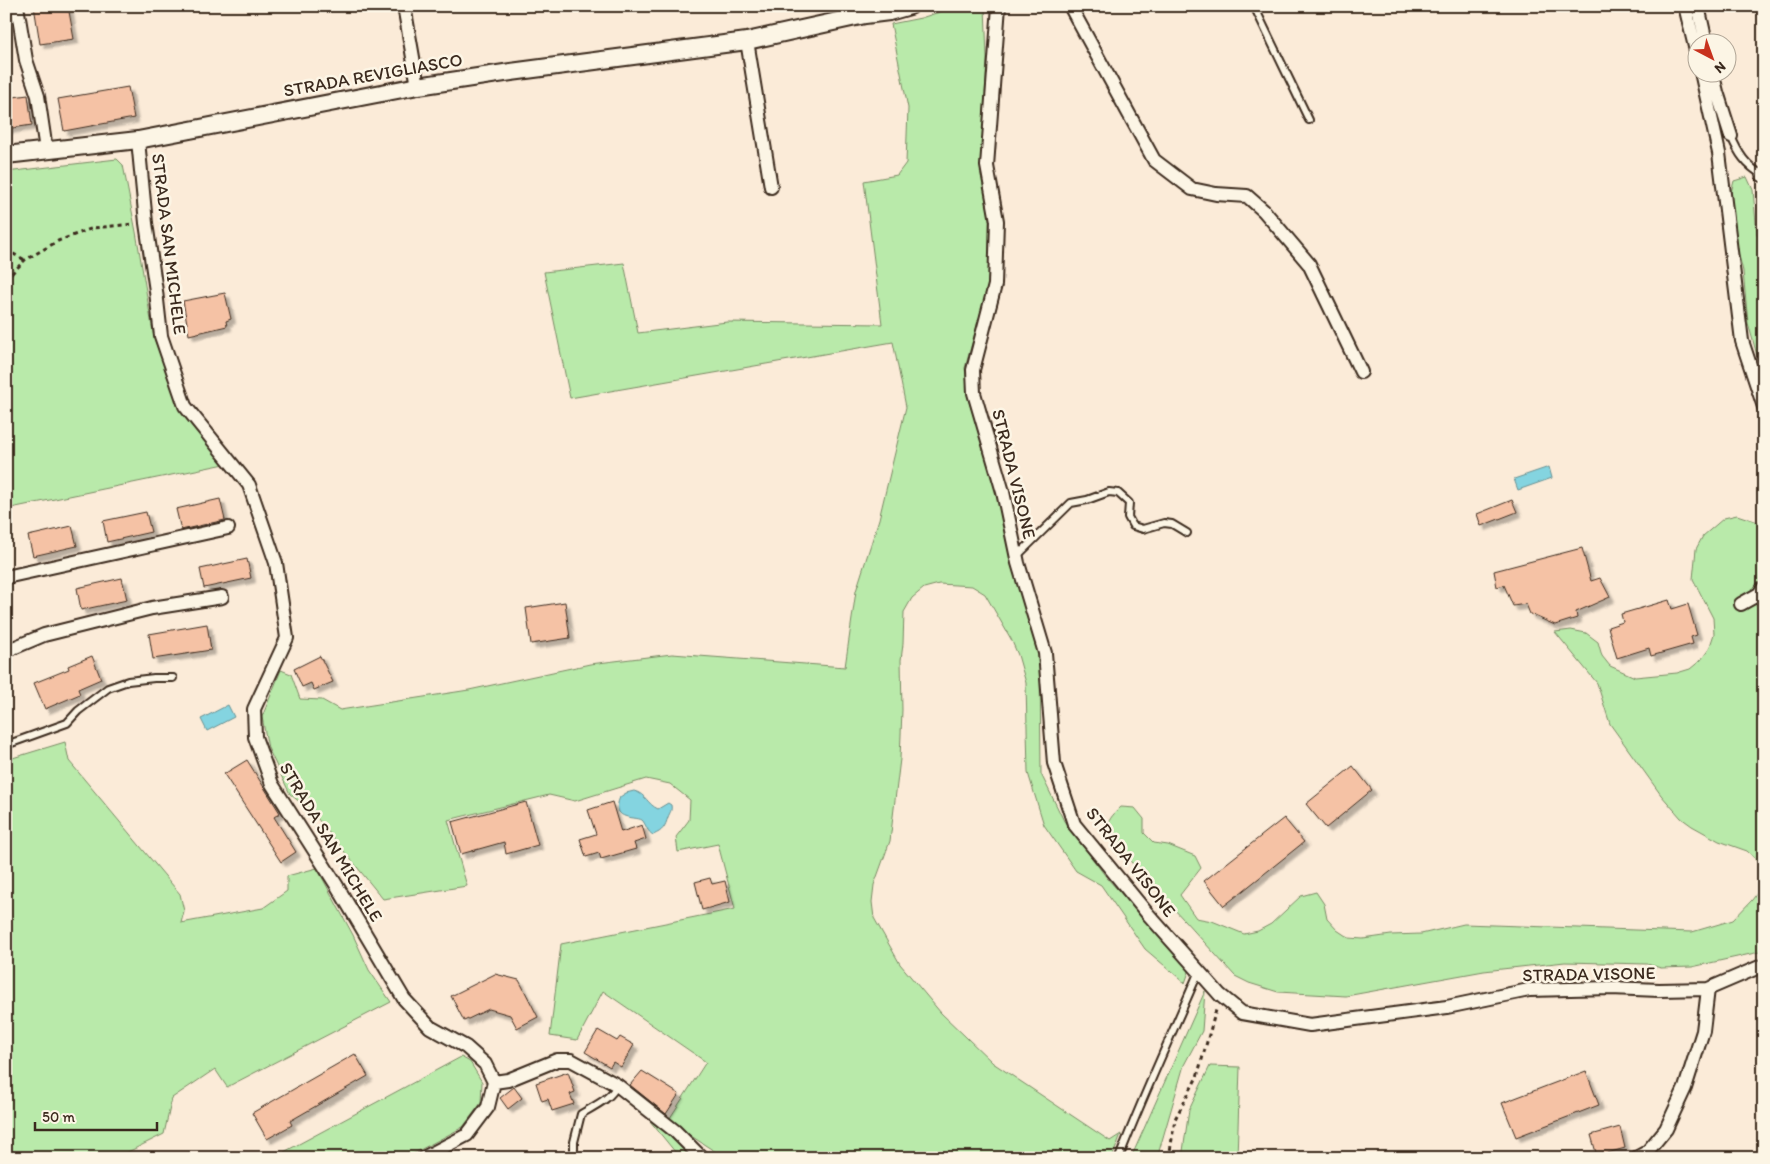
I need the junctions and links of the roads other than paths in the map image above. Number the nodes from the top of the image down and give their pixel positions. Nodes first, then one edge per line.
1 (17, 6) edge
2 (404, 6) edge
3 (910, 6) edge
4 (999, 6) edge
5 (1070, 6) edge
6 (1254, 6) edge
7 (1685, 6) edge
8 (1698, 6) edge
9 (863, 11) edge
10 (1691, 32) edge
11 (1704, 32) edge
12 (747, 41) junction
13 (1703, 82) edge
14 (1714, 82) edge
15 (418, 86) junction
16 (1309, 120) dead end
17 (1731, 136) joint
18 (138, 140) junction
19 (46, 150) junction
20 (6, 155) edge
21 (1763, 175) edge
22 (771, 187) dead end
23 (1361, 372) dead end
24 (1764, 407) edge
25 (228, 528) dead end
26 (1188, 533) dead end
27 (1017, 556) junction
28 (6, 577) edge
29 (1764, 588) edge
30 (222, 596) dead end
31 (1741, 604) dead end
32 (6, 651) edge
33 (173, 678) dead end
34 (6, 745) edge
35 (1764, 965) edge
36 (1199, 970) junction
37 (1708, 989) junction
38 (494, 1082) junction
39 (617, 1084) junction
40 (423, 1158) edge
41 (574, 1158) edge
42 (702, 1158) edge
43 (1119, 1158) edge
44 (1636, 1158) edge

1 - 19 street
2 - 15 street
3 - 9 street, STRADA REVIGLIASCO
4 - 27 street, STRADA VISONE
5 - 23 street
6 - 16 lane
7 - 10 street
8 - 11 street
9 - 12 street, STRADA REVIGLIASCO
12 - 15 street, STRADA REVIGLIASCO
12 - 22 street
13 - 24 street
14 - 17 street
15 - 18 street, STRADA REVIGLIASCO
17 - 21 lane
18 - 19 street, STRADA REVIGLIASCO
18 - 38 street, STRADA SAN MICHELE
19 - 20 street, STRADA REVIGLIASCO
25 - 28 street
26 - 27 lane
27 - 36 street, STRADA VISONE
29 - 31 street
30 - 32 street
33 - 34 lane
35 - 37 street, STRADA VISONE
36 - 37 street, STRADA VISONE
36 - 43 lane
37 - 44 street
38 - 39 street
38 - 40 street
39 - 41 lane
39 - 42 street

